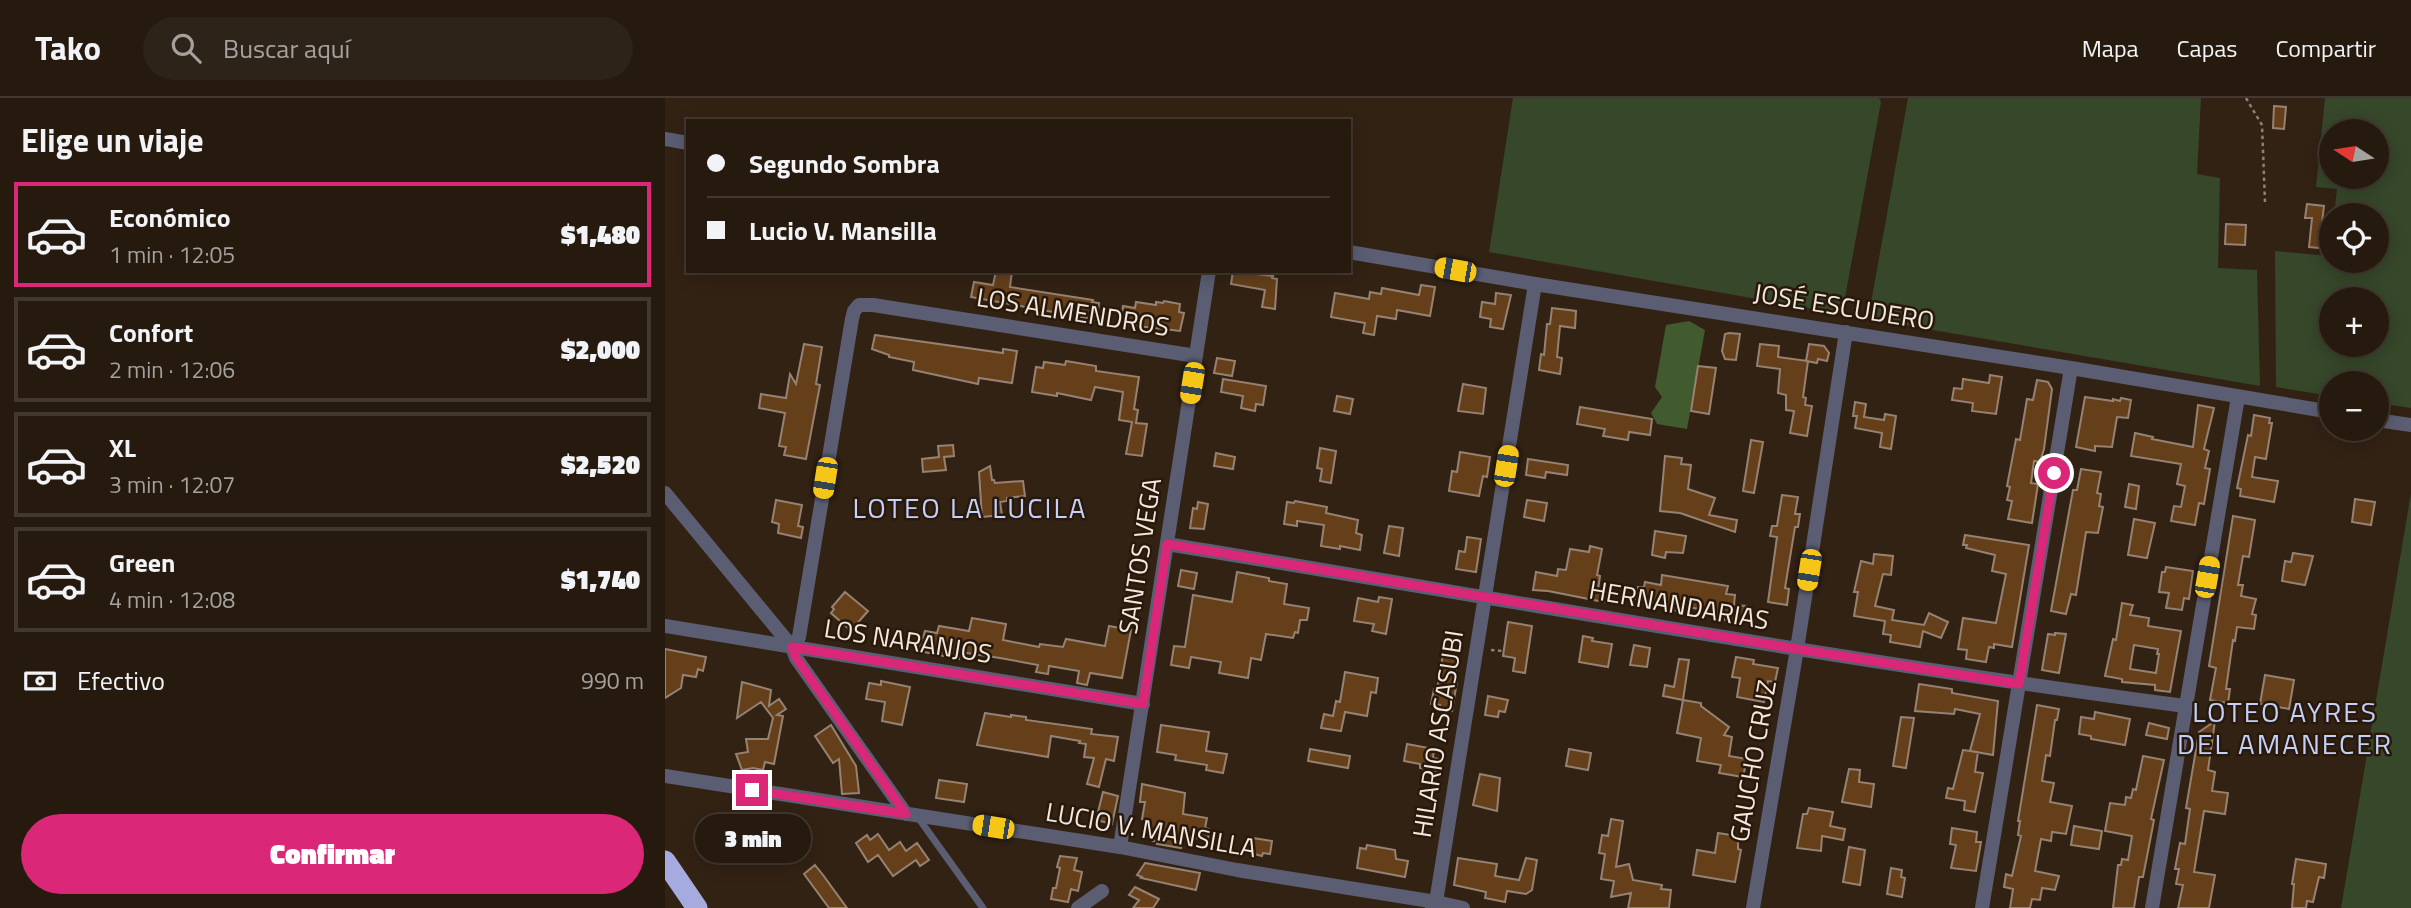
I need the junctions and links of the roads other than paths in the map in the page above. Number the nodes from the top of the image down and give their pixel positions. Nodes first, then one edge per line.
1 (665, 139) edge
2 (686, 143) edge
3 (1351, 252) edge
4 (1209, 273) edge
5 (1535, 284) junction
6 (1846, 332) junction
7 (1196, 356) junction
8 (2071, 368) junction
9 (2238, 397) junction
10 (2319, 410) edge
11 (2389, 422) edge
12 (2411, 425) edge
13 (665, 494) edge
14 (1167, 544) junction
15 (1485, 597) junction
16 (665, 626) edge
17 (792, 647) junction
18 (1797, 649) junction
19 (2019, 684) junction
20 (1143, 704) junction
21 (2185, 706) junction
22 (665, 776) edge
23 (911, 815) junction
24 (1120, 847) junction
25 (665, 861) edge
26 (1101, 891) dead end
27 (1434, 905) edge
28 (697, 908) edge
29 (983, 908) edge
30 (1078, 908) edge
31 (1462, 908) edge
32 (1753, 908) edge
33 (1982, 908) edge
34 (2152, 908) edge

1 - 2 street
3 - 5 street, JOSÉ ESCUDERO
4 - 7 street, SANTOS VEGA
5 - 6 street, JOSÉ ESCUDERO
5 - 15 street, HILARIO ASCASUBI
6 - 8 street, JOSÉ ESCUDERO
6 - 18 street, GAUCHO CRUZ
7 - 14 street, SANTOS VEGA
7 - 17 street, LOS ALMENDROS
8 - 9 street, JOSÉ ESCUDERO
8 - 19 street
9 - 10 street, JOSÉ ESCUDERO
9 - 21 street
11 - 12 street
13 - 17 street
14 - 15 street, HERNANDARIAS
14 - 20 street, SANTOS VEGA
15 - 18 street, HERNANDARIAS
15 - 27 street, HILARIO ASCASUBI
16 - 17 street, LOS NARANJOS
17 - 20 street, LOS NARANJOS
17 - 23 street
18 - 19 street, HERNANDARIAS
18 - 32 street, GAUCHO CRUZ
19 - 21 street, HERNANDARIAS
19 - 33 street
20 - 24 street, SANTOS VEGA
21 - 34 street
22 - 23 street, LUCIO V. MANSILLA
23 - 24 street, LUCIO V. MANSILLA
23 - 29 lane
24 - 27 street, LUCIO V. MANSILLA
25 - 28 highway
26 - 30 street
27 - 31 street, LUCIO V. MANSILLA

